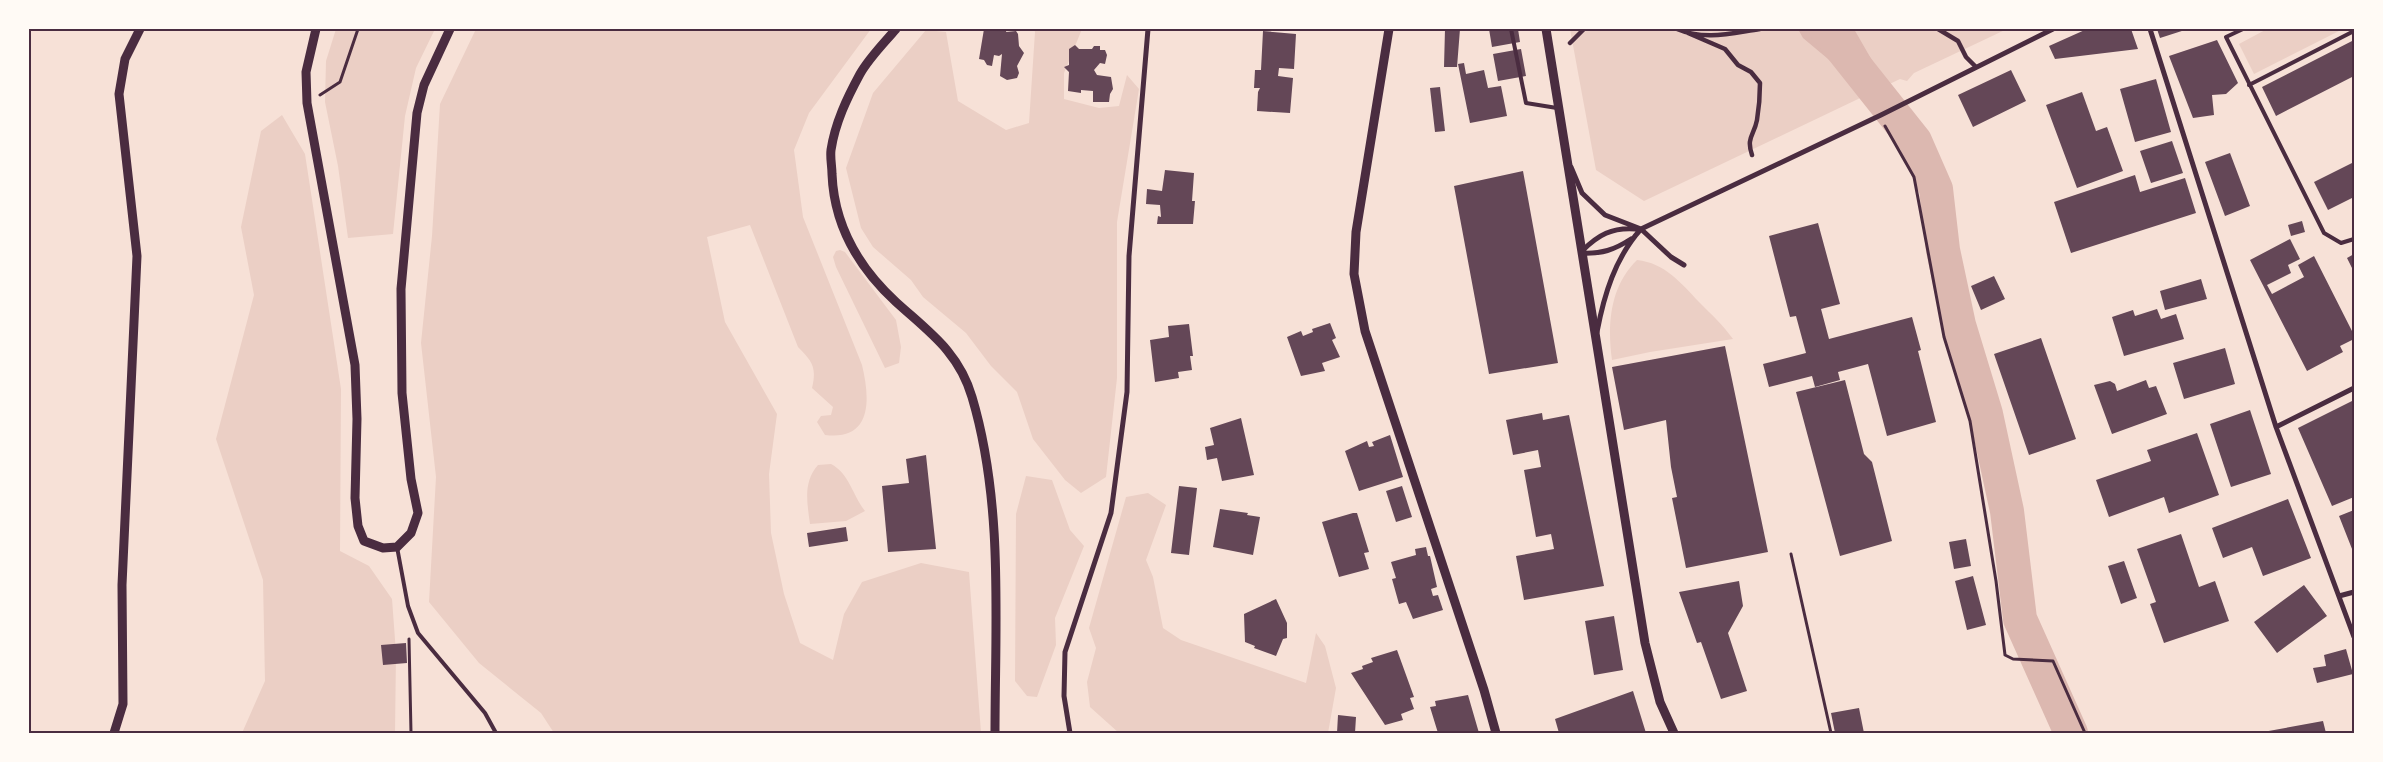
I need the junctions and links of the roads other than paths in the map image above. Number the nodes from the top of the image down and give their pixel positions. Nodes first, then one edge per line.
1 (140, 29) edge
2 (316, 29) edge
3 (450, 29) edge
4 (896, 29) edge
5 (1148, 29) edge
6 (1389, 29) edge
7 (1511, 29) edge
8 (1546, 29) edge
9 (1584, 29) edge
10 (1677, 29) edge
11 (1760, 29) edge
12 (1938, 29) edge
13 (2053, 29) edge
14 (2150, 29) edge
15 (2243, 29) edge
16 (2354, 31) edge
17 (1688, 33) junction
18 (1570, 43) dead end
19 (1976, 68) junction
20 (2249, 85) junction
21 (1559, 108) junction
22 (1566, 155) junction
23 (1752, 155) dead end
24 (1641, 229) junction
25 (1632, 239) junction
26 (2354, 239) edge
27 (1580, 253) junction
28 (1684, 265) dead end
29 (1595, 344) junction
30 (2354, 388) edge
31 (2276, 427) junction
32 (397, 547) junction
33 (2354, 592) edge
34 (2339, 596) junction
35 (2354, 637) edge
36 (114, 733) edge
37 (496, 733) edge
38 (995, 733) edge
39 (1070, 733) edge
40 (1496, 733) edge
41 (1674, 733) edge

1 - 36 street
2 - 32 street
3 - 32 street
4 - 38 street
5 - 39 street
6 - 40 street
7 - 21 lane
8 - 21 street
9 - 18 street
10 - 17 street
11 - 17 street
12 - 19 street
13 - 19 street
14 - 31 street
15 - 20 lane
16 - 20 lane
17 - 23 street
19 - 24 street
20 - 26 lane
21 - 22 street
22 - 24 street
22 - 27 street
24 - 25 street
24 - 27 street
24 - 28 street
25 - 27 street
25 - 29 street
27 - 29 street
29 - 41 street
30 - 31 street
31 - 34 street
32 - 37 lane
33 - 34 street
34 - 35 street

